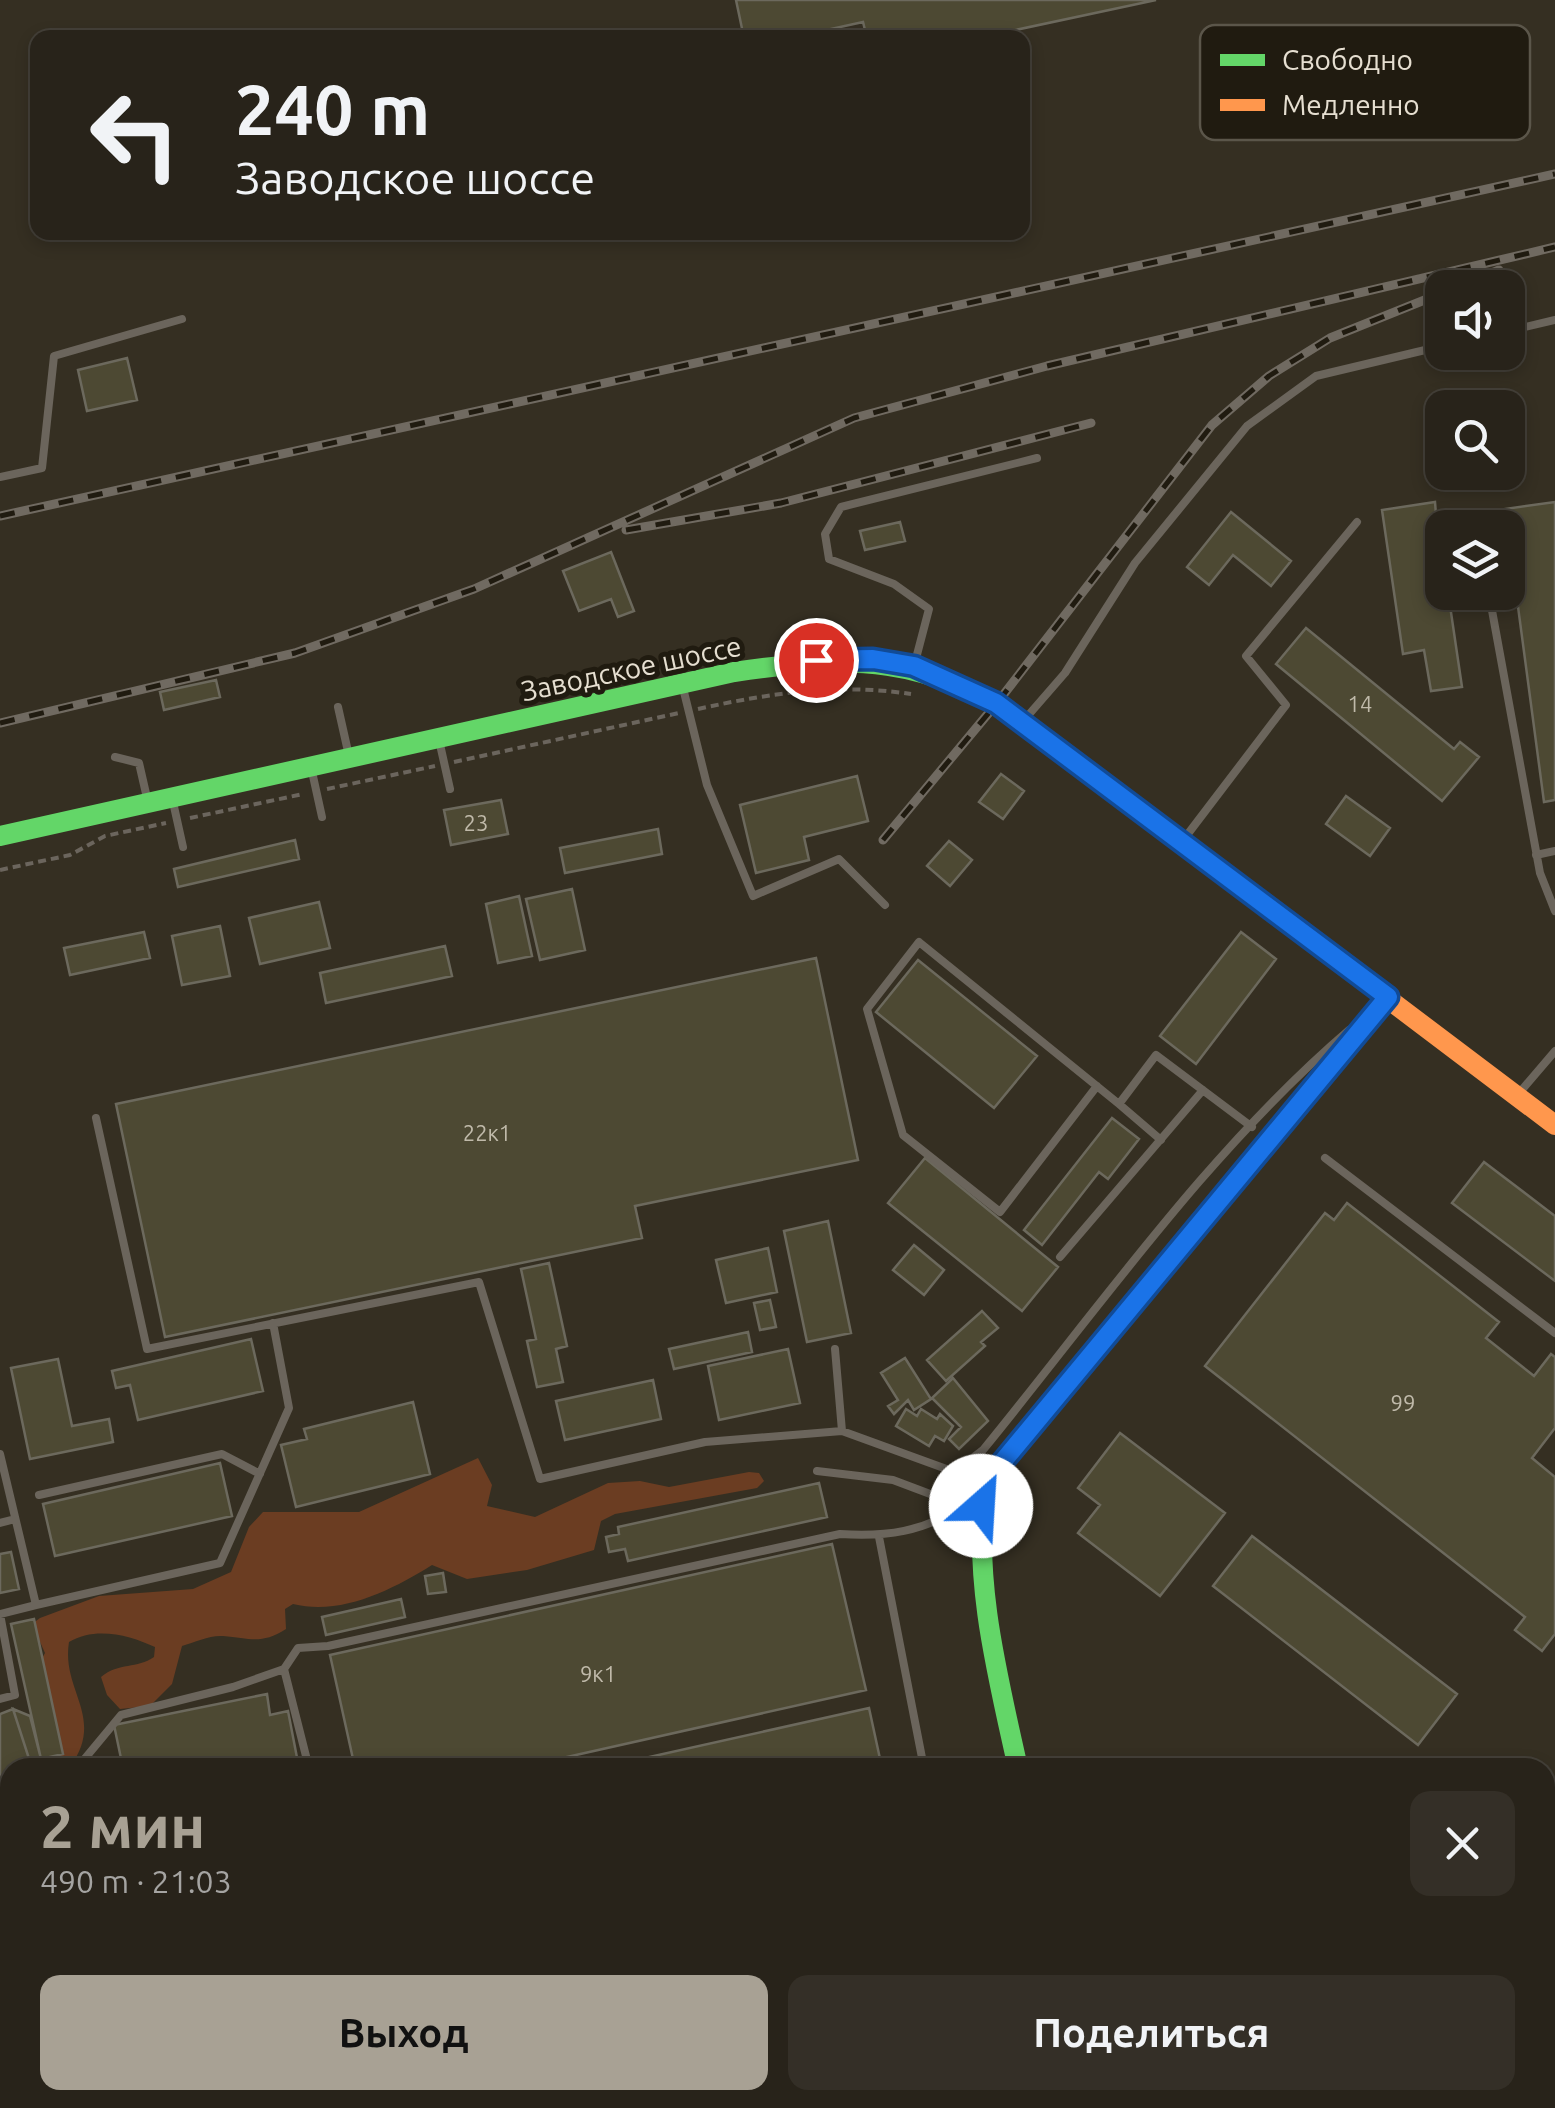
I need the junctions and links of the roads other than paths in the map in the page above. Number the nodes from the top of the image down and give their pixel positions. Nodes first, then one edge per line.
1 (182, 319) dead end
2 (1555, 320) edge
3 (1525, 328) edge
4 (1425, 350) edge
5 (1038, 458) dead end
6 (0, 477) edge
7 (1357, 522) dead end
8 (1493, 610) edge
9 (914, 666) junction
10 (682, 684) junction
11 (338, 707) dead end
12 (1022, 722) junction
13 (438, 738) junction
14 (116, 757) dead end
15 (349, 758) junction
16 (311, 766) junction
17 (450, 789) dead end
18 (172, 797) junction
19 (148, 802) junction
20 (322, 817) dead end
21 (0, 836) edge
22 (1181, 842) junction
23 (183, 847) dead end
24 (1555, 852) edge
25 (1536, 855) junction
26 (886, 905) dead end
27 (1555, 911) edge
28 (1388, 997) junction
29 (1555, 1051) edge
30 (1097, 1086) junction
31 (1203, 1090) junction
32 (1517, 1096) junction
33 (1120, 1104) junction
34 (96, 1118) dead end
35 (1555, 1125) edge
36 (1252, 1127) junction
37 (1161, 1140) junction
38 (1325, 1158) dead end
39 (1060, 1257) dead end
40 (273, 1323) junction
41 (1555, 1333) edge
42 (835, 1349) dead end
43 (842, 1431) junction
44 (0, 1454) edge
45 (817, 1471) dead end
46 (952, 1473) junction
47 (260, 1474) junction
48 (985, 1483) junction
49 (39, 1495) dead end
50 (972, 1506) junction
51 (16, 1520) junction
52 (0, 1523) edge
53 (879, 1537) junction
54 (36, 1605) junction
55 (0, 1614) edge
56 (284, 1669) junction
57 (0, 1699) edge
58 (85, 1758) edge
59 (306, 1758) edge
60 (922, 1758) edge
61 (1016, 1758) edge

1 - 6 lane
2 - 3 lane
4 - 12 lane
5 - 9 lane
7 - 22 lane
8 - 25 lane
9 - 10 main road, Заводское шоссе
9 - 12 main road, Заводское шоссе
10 - 13 main road, Заводское шоссе
10 - 26 lane
11 - 15 lane
12 - 22 main road, Заводское шоссе
13 - 15 main road, Заводское шоссе
13 - 17 lane
14 - 19 lane
15 - 16 main road, Заводское шоссе
16 - 18 main road, Заводское шоссе
16 - 20 lane
18 - 19 main road, Заводское шоссе
18 - 23 lane
19 - 21 main road, Заводское шоссе
22 - 28 main road, Заводское шоссе
24 - 25 lane
25 - 27 lane
28 - 32 main road, Заводское шоссе
28 - 36 lane
28 - 48 main road
29 - 32 lane
30 - 30 lane
30 - 33 lane
31 - 33 lane
31 - 36 lane
31 - 37 lane
32 - 35 main road, Заводское шоссе
33 - 37 lane
34 - 40 lane
36 - 46 lane
37 - 39 lane
38 - 41 lane
40 - 43 lane
40 - 47 lane
42 - 43 lane
43 - 46 lane
44 - 51 lane
45 - 50 lane
46 - 48 lane
47 - 49 lane
47 - 54 lane
48 - 50 main road
50 - 53 lane
50 - 61 main road
51 - 52 lane
51 - 54 lane
53 - 56 lane
53 - 60 lane
54 - 55 lane
55 - 57 lane
56 - 58 lane
56 - 59 lane

